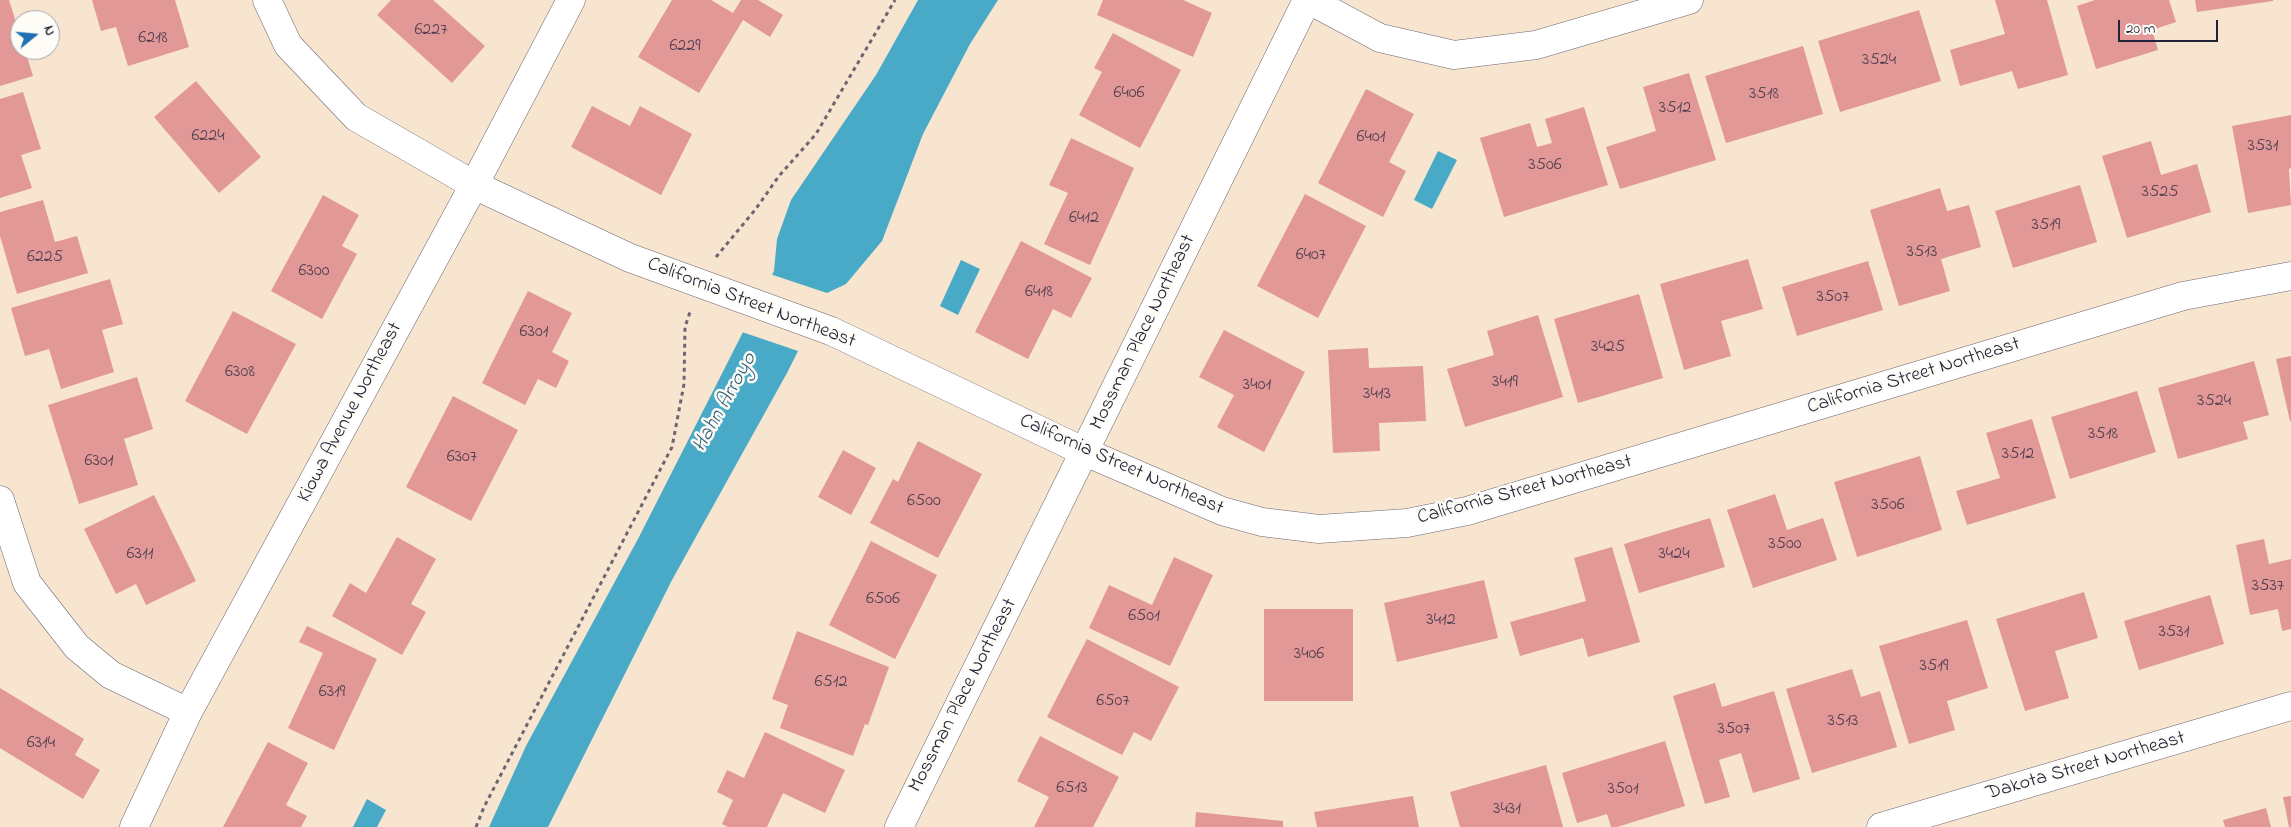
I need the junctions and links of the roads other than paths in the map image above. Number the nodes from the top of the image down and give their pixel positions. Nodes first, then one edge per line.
1 (267, 0) edge
2 (571, 0) edge
3 (1308, 0) edge
4 (1689, 0) edge
5 (474, 185) junction
6 (2291, 276) edge
7 (1085, 452) junction
8 (0, 500) edge
9 (2291, 706) edge
10 (188, 712) junction
11 (134, 827) edge
12 (899, 827) edge
13 (1880, 827) edge

1 - 5 street, California Street Northeast
2 - 5 street, Kiowa Avenue Northeast
3 - 4 street
3 - 7 street, Mossman Place Northeast
5 - 7 street, California Street Northeast
5 - 10 street, Kiowa Avenue Northeast
6 - 7 street, California Street Northeast
7 - 12 street, Mossman Place Northeast
8 - 10 street
9 - 13 street, Dakota Street Northeast
10 - 11 street, Kiowa Avenue Northeast

